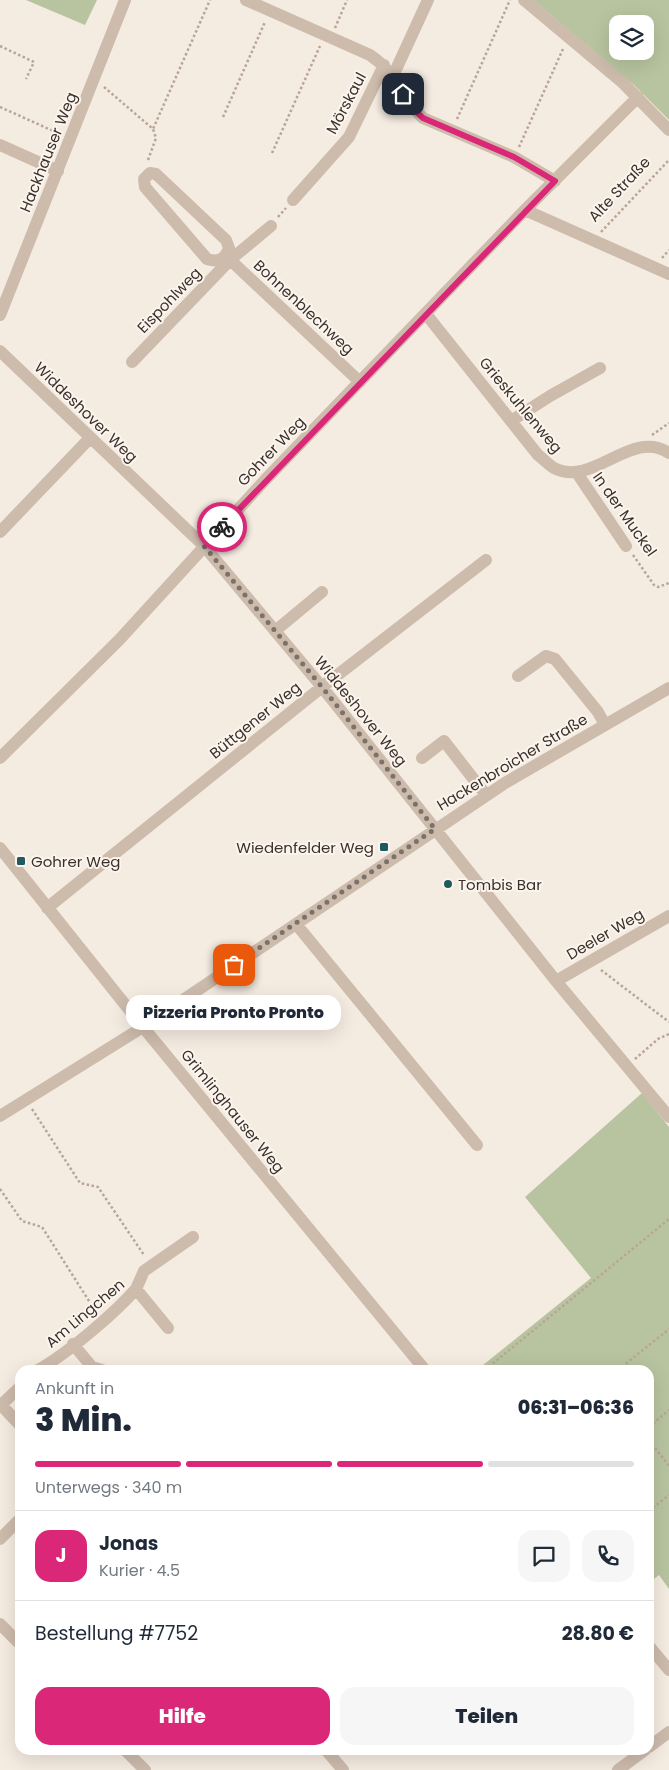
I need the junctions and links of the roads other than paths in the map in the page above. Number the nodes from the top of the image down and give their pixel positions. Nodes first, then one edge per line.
1 (125, 0) edge
2 (246, 0) edge
3 (428, 0) edge
4 (524, 0) edge
5 (384, 65) junction
6 (393, 76) junction
7 (638, 97) junction
8 (669, 130) edge
9 (0, 145) edge
10 (58, 171) junction
11 (555, 181) junction
12 (293, 200) road end
13 (525, 210) junction
14 (271, 226) road end
15 (228, 258) junction
16 (669, 274) edge
17 (426, 314) junction
18 (0, 315) edge
19 (0, 351) edge
20 (132, 362) dead end
21 (600, 368) dead end
22 (360, 382) junction
23 (511, 421) junction
24 (90, 438) junction
25 (669, 453) edge
26 (576, 473) junction
27 (0, 532) edge
28 (204, 546) junction
29 (626, 546) road end
30 (486, 560) dead end
31 (322, 592) dead end
32 (275, 631) junction
33 (518, 676) dead end
34 (322, 687) junction
35 (669, 688) edge
36 (605, 725) junction
37 (0, 758) edge
38 (422, 758) dead end
39 (486, 796) junction
40 (435, 829) junction
41 (0, 848) edge
42 (47, 908) junction
43 (669, 916) edge
44 (296, 924) junction
45 (556, 980) junction
46 (143, 1027) junction
47 (0, 1116) edge
48 (669, 1117) edge
49 (477, 1146) dead end
50 (193, 1236) dead end
51 (136, 1289) junction
52 (168, 1328) dead end
53 (73, 1344) junction
54 (46, 1365) edge
55 (90, 1365) edge
56 (421, 1365) edge
57 (15, 1392) edge
58 (0, 1405) edge
59 (15, 1420) edge
60 (15, 1525) edge
61 (0, 1539) edge
62 (0, 1624) edge
63 (15, 1639) edge
64 (654, 1652) edge
65 (669, 1670) edge
66 (669, 1732) edge
67 (654, 1743) edge
68 (130, 1755) edge
69 (330, 1755) edge
70 (638, 1755) edge
71 (145, 1770) edge
72 (343, 1770) edge
73 (618, 1770) edge

1 - 10 street, Hackhauser Weg
2 - 5 street
3 - 6 street
4 - 7 street
5 - 6 street
5 - 12 street, Mörskaul
6 - 11 street
7 - 8 street
7 - 11 street, Gohrer Weg
9 - 10 street
10 - 18 street, Hackhauser Weg
11 - 13 street, Gohrer Weg
13 - 16 street
13 - 17 street, Gohrer Weg
14 - 15 street, Eispohlweg
15 - 15 street
15 - 20 street, Eispohlweg
15 - 22 street, Bohnenblechweg
17 - 22 street, Gohrer Weg
17 - 23 street, Grieskuhlenweg
19 - 24 street, Widdeshover Weg
21 - 23 street
22 - 28 street, Gohrer Weg
23 - 26 street, Grieskuhlenweg
24 - 27 street
24 - 28 street, Widdeshover Weg
25 - 26 street
26 - 29 street, In der Muckel
28 - 32 street, Widdeshover Weg
28 - 37 street, Gohrer Weg
30 - 34 street, Büttgener Weg
31 - 32 street
32 - 34 street, Widdeshover Weg
33 - 36 street
34 - 40 street, Widdeshover Weg
34 - 42 street, Büttgener Weg
35 - 36 street, Hackenbroicher Straße
36 - 39 street, Hackenbroicher Straße
38 - 39 street
39 - 40 street, Hackenbroicher Straße
40 - 44 street, Hackenbroicher Straße
40 - 45 street, Widdeshover Weg
41 - 42 street, Grimlinghauser Weg
42 - 46 street, Grimlinghauser Weg
43 - 45 street, Deeler Weg
44 - 46 street, Hackenbroicher Straße
44 - 49 street
45 - 48 street, Widdeshover Weg
46 - 47 street, Hackenbroicher Straße
46 - 56 street, Grimlinghauser Weg
50 - 51 street
51 - 52 street, Am Lingchen
51 - 53 street, Am Lingchen
53 - 54 street, Am Lingchen
53 - 55 street
57 - 58 street
58 - 59 street
60 - 61 street
62 - 63 street
64 - 65 street
66 - 67 street
68 - 71 street
69 - 72 street
70 - 73 street

